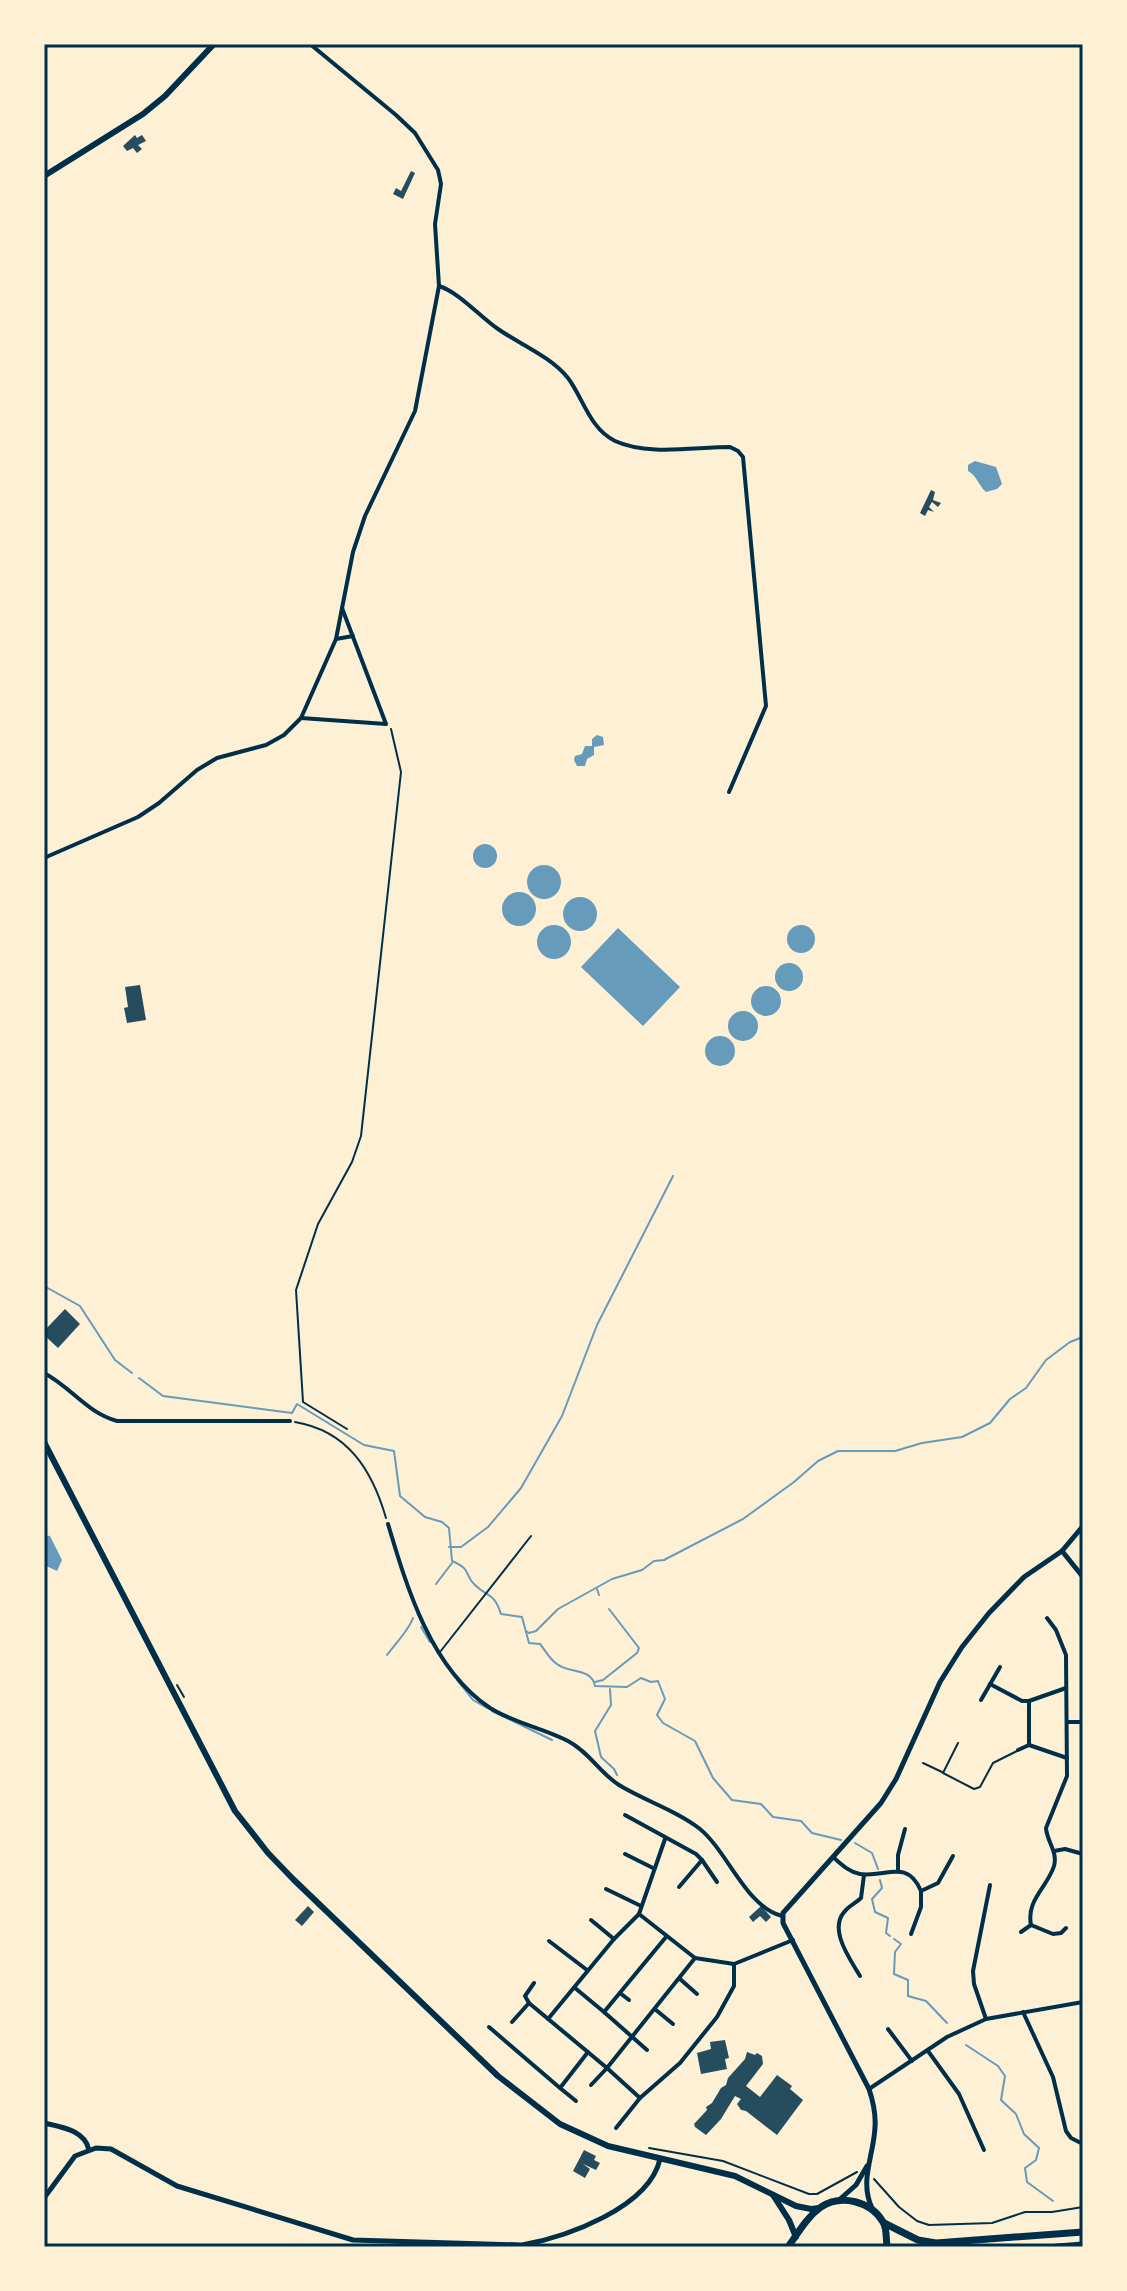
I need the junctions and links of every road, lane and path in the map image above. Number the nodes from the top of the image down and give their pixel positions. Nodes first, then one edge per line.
1 (214, 44) edge
2 (310, 44) edge
3 (44, 176) edge
4 (439, 286) junction
5 (341, 608) junction
6 (354, 636) junction
7 (336, 639) junction
8 (301, 718) junction
9 (390, 724) dead end
10 (729, 792) dead end
11 (44, 858) edge
12 (44, 1373) edge
13 (290, 1421) joint
14 (347, 1429) dead end
15 (44, 1442) edge
16 (388, 1524) joint
17 (1083, 1526) edge
18 (531, 1536) dead end
19 (1062, 1551) junction
20 (1083, 1577) edge
21 (1047, 1618) dead end
22 (439, 1653) junction
23 (1000, 1667) dead end
24 (990, 1684) junction
25 (1066, 1688) junction
26 (981, 1700) dead end
27 (1029, 1701) junction
28 (1067, 1722) junction
29 (1083, 1722) edge
30 (958, 1743) dead end
31 (1029, 1745) junction
32 (1018, 1750) joint
33 (1067, 1758) junction
34 (923, 1763) dead end
35 (943, 1773) junction
36 (625, 1815) dead end
37 (907, 1834) dead end
38 (665, 1839) junction
39 (1054, 1851) junction
40 (625, 1854) dead end
41 (1083, 1854) edge
42 (953, 1856) dead end
43 (833, 1857) junction
44 (702, 1860) junction
45 (949, 1864) junction
46 (653, 1868) junction
47 (956, 1868) dead end
48 (898, 1871) junction
49 (864, 1875) junction
50 (717, 1882) dead end
51 (990, 1885) dead end
52 (679, 1887) dead end
53 (606, 1889) dead end
54 (921, 1891) junction
55 (641, 1906) junction
56 (639, 1914) junction
57 (782, 1916) junction
58 (591, 1920) dead end
59 (1031, 1925) junction
60 (1066, 1928) dead end
61 (1021, 1932) dead end
62 (911, 1934) dead end
63 (666, 1937) junction
64 (614, 1939) junction
65 (794, 1940) junction
66 (549, 1941) dead end
67 (695, 1958) junction
68 (734, 1964) junction
69 (587, 1970) junction
70 (860, 1976) dead end
71 (680, 1979) junction
72 (534, 1983) dead end
73 (575, 1988) junction
74 (620, 1993) junction
75 (697, 1994) dead end
76 (629, 2000) dead end
77 (1083, 2002) edge
78 (529, 2003) junction
79 (656, 2010) junction
80 (604, 2012) junction
81 (1023, 2012) junction
82 (548, 2019) junction
83 (986, 2019) junction
84 (512, 2022) dead end
85 (673, 2024) dead end
86 (489, 2027) dead end
87 (888, 2029) dead end
88 (632, 2037) junction
89 (647, 2050) dead end
90 (928, 2051) junction
91 (588, 2052) junction
92 (912, 2061) junction
93 (607, 2068) junction
94 (591, 2085) dead end
95 (560, 2088) junction
96 (869, 2089) junction
97 (640, 2098) junction
98 (576, 2101) dead end
99 (44, 2123) edge
100 (616, 2128) dead end
101 (1083, 2144) edge
102 (642, 2147) dead end
103 (89, 2150) junction
104 (984, 2150) dead end
105 (660, 2159) junction
106 (868, 2165) junction
107 (863, 2174) junction
108 (878, 2182) dead end
109 (772, 2194) junction
110 (44, 2198) edge
111 (839, 2200) junction
112 (1083, 2207) edge
113 (819, 2208) junction
114 (876, 2215) junction
115 (884, 2223) junction
116 (1083, 2232) edge
117 (796, 2237) junction
118 (1083, 2245) edge
119 (791, 2247) edge
120 (887, 2247) edge
121 (1057, 2247) edge

1 - 3 main road
2 - 4 street
4 - 5 street
4 - 10 street
5 - 6 street
5 - 7 street
6 - 7 street
6 - 8 street
7 - 8 street
8 - 11 street
9 - 14 path
12 - 13 street
13 - 16 path
15 - 105 main road
16 - 22 street
17 - 19 street
18 - 22 lane
19 - 20 street
19 - 43 street
21 - 25 street
22 - 57 street
23 - 24 street
24 - 26 street
24 - 27 street
25 - 27 street
25 - 28 street
27 - 31 street
28 - 29 street
28 - 33 street
30 - 35 lane
31 - 32 street
31 - 33 street
32 - 35 lane
33 - 39 street
34 - 35 lane
36 - 38 street
37 - 48 street
38 - 44 street
38 - 46 street
39 - 41 street
39 - 59 street
40 - 46 street
42 - 45 street
43 - 49 street
43 - 57 street
44 - 50 street
44 - 52 street
45 - 47 street
45 - 54 street
46 - 55 street
48 - 49 street
48 - 54 street
49 - 70 street
51 - 83 street
53 - 55 street
54 - 62 street
55 - 56 street
56 - 63 street
56 - 64 street
57 - 65 street
58 - 64 street
59 - 60 street
59 - 61 street
63 - 67 street
63 - 74 street
64 - 69 street
65 - 68 street
65 - 96 street
66 - 69 street
67 - 68 street
67 - 71 street
68 - 97 street
69 - 73 street
71 - 75 street
71 - 79 street
72 - 78 street
73 - 80 street
73 - 82 street
74 - 76 street
74 - 80 street
77 - 81 street
78 - 82 street
78 - 84 street
79 - 85 street
79 - 88 street
80 - 88 street
81 - 83 street
81 - 101 street
82 - 91 street
83 - 90 street
86 - 95 street
87 - 92 street
88 - 89 street
88 - 93 street
90 - 92 street
90 - 104 street
91 - 93 street
91 - 95 street
92 - 96 street
93 - 94 street
93 - 97 street
95 - 98 street
96 - 106 street
97 - 100 street
99 - 103 street
102 - 107 path
103 - 105 street
103 - 110 street
105 - 109 main road
106 - 107 street
106 - 114 street
107 - 111 street
108 - 112 path
109 - 113 main road
109 - 117 main road
111 - 113 highway
111 - 114 highway
113 - 117 highway
114 - 115 highway
115 - 116 highway
115 - 120 highway
117 - 119 highway
118 - 121 highway

